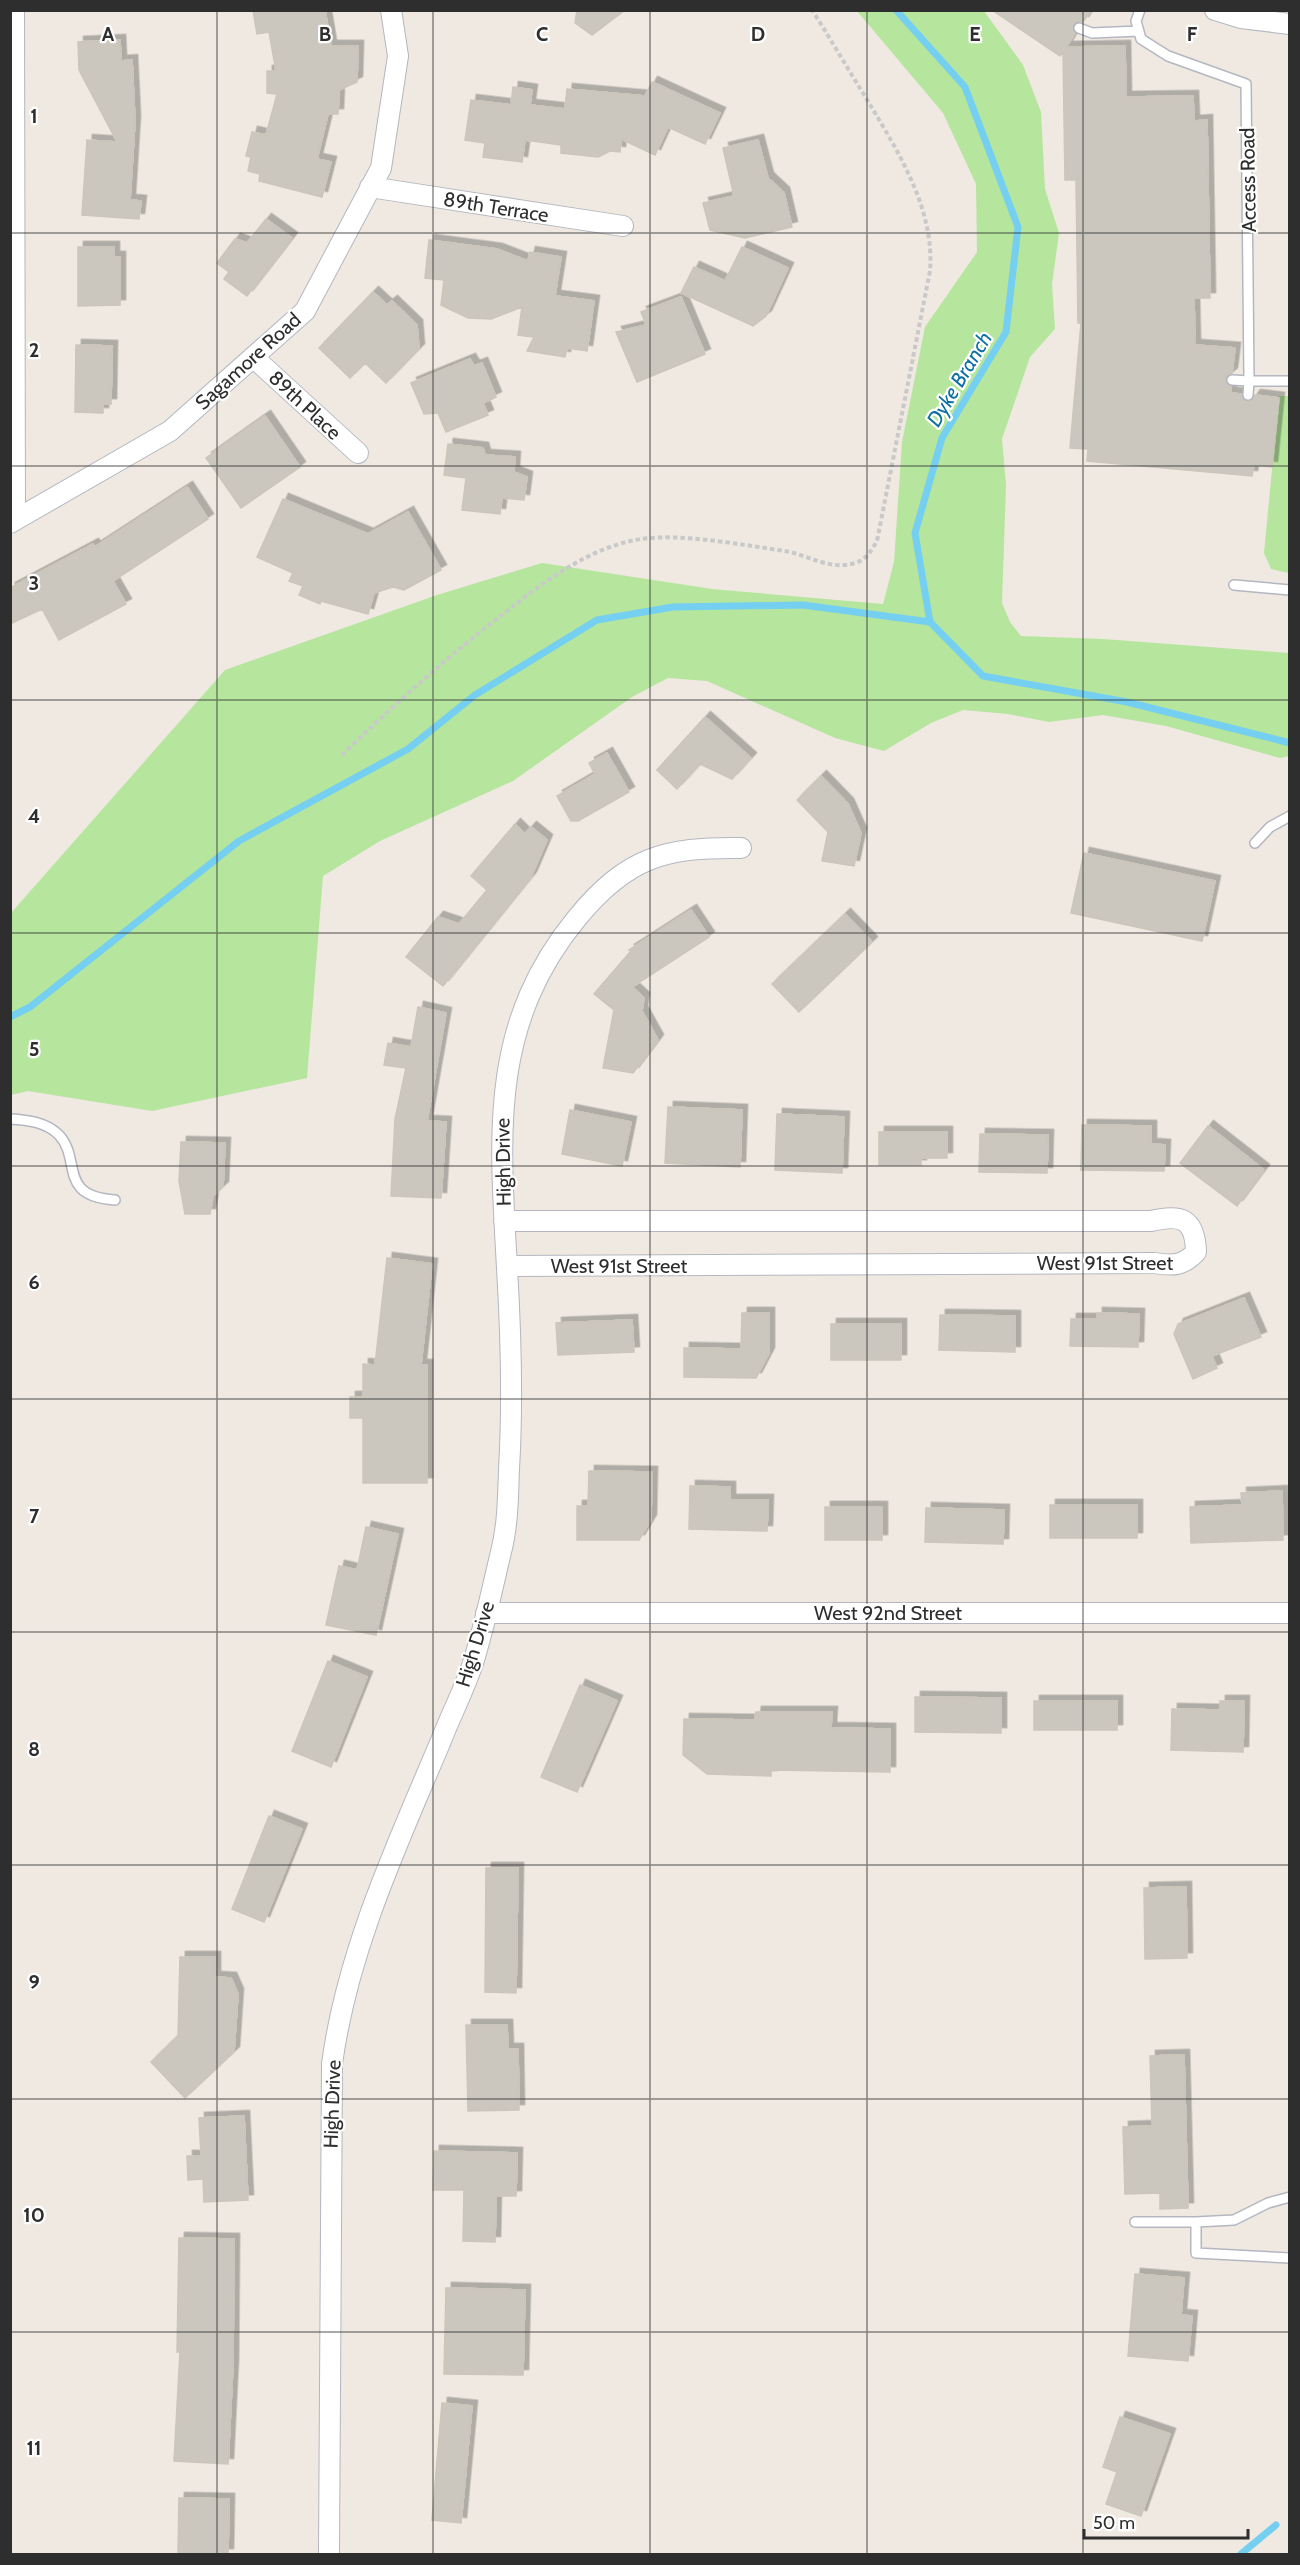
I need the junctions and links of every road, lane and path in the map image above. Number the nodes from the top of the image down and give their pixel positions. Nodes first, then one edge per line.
1 (14, 10) edge
2 (391, 10) edge
3 (812, 10) edge
4 (1140, 10) edge
5 (1215, 10) edge
6 (1290, 24) edge
7 (1079, 28) dead end
8 (1139, 31) junction
9 (370, 188) junction
10 (623, 226) dead end
11 (253, 357) junction
12 (1232, 380) dead end
13 (1249, 381) junction
14 (1290, 381) edge
15 (1248, 395) dead end
16 (358, 453) dead end
17 (13, 521) edge
18 (1234, 585) dead end
19 (1290, 590) edge
20 (342, 755) dead end
21 (1290, 816) edge
22 (1255, 843) dead end
23 (741, 848) dead end
24 (10, 1119) edge
25 (115, 1200) dead end
26 (504, 1221) junction
27 (507, 1266) junction
28 (486, 1613) junction
29 (1290, 1613) edge
30 (1290, 2197) edge
31 (1136, 2222) dead end
32 (1196, 2222) junction
33 (1290, 2258) edge
34 (328, 2554) edge

1 - 17 street
2 - 9 street, Sagamore Road
3 - 20 path
4 - 8 lane
5 - 6 street
7 - 8 lane
8 - 13 lane, Access Road
9 - 10 street, 89th Terrace
9 - 11 street, Sagamore Road
11 - 16 street, 89th Place
11 - 17 street, Sagamore Road
12 - 13 lane
13 - 14 lane
13 - 15 lane
18 - 19 lane
21 - 22 lane
23 - 26 street, High Drive
24 - 25 lane
26 - 27 street, High Drive
26 - 27 street, West 91st Street
27 - 28 street, High Drive
28 - 29 street, West 92nd Street
28 - 34 street, High Drive
30 - 32 lane
31 - 32 lane
32 - 33 lane

